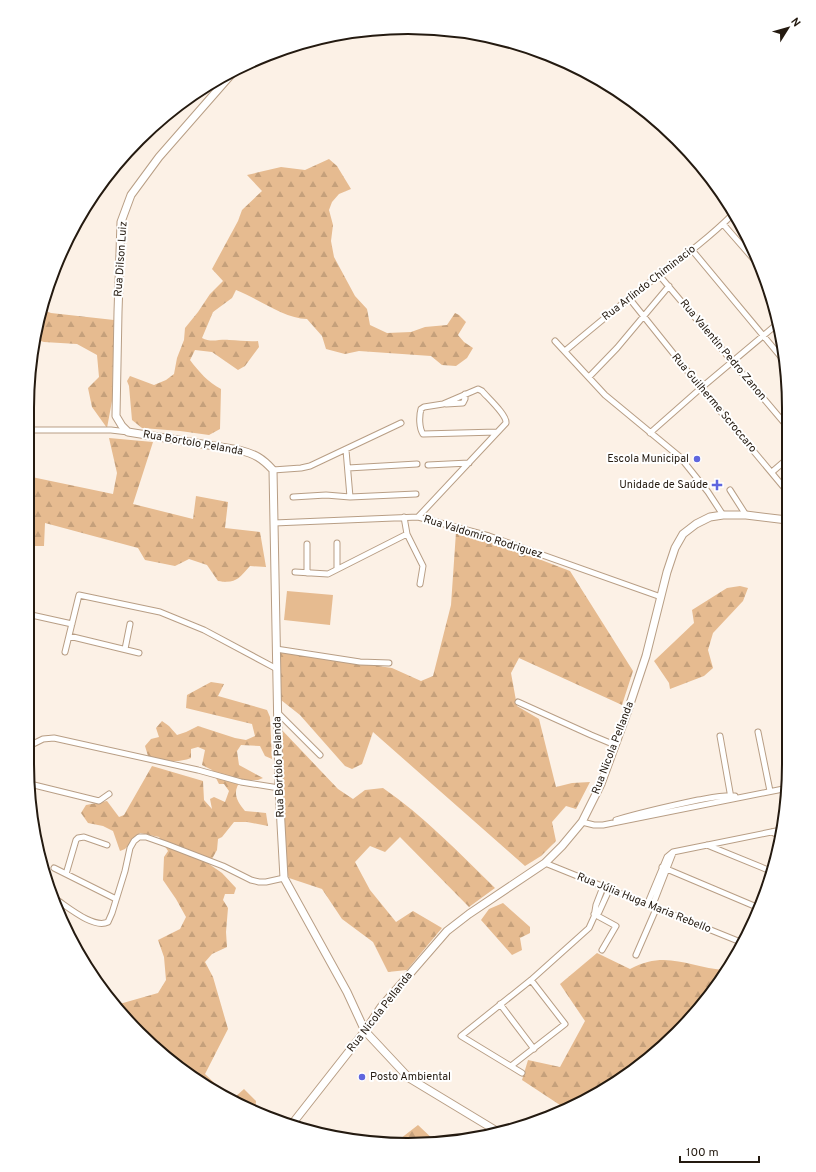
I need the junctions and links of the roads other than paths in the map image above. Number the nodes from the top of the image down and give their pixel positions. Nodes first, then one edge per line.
1 (225, 82) edge
2 (730, 217) edge
3 (723, 224) junction
4 (692, 250) junction
5 (748, 252) edge
6 (659, 275) junction
7 (669, 286) junction
8 (629, 298) junction
9 (643, 316) junction
10 (773, 327) edge
11 (763, 336) junction
12 (555, 341) dead end
13 (565, 351) junction
14 (778, 354) edge
15 (733, 361) junction
16 (589, 377) junction
17 (701, 388) junction
18 (116, 416) junction
19 (782, 420) edge
20 (402, 423) dead end
21 (34, 430) edge
22 (111, 430) junction
23 (128, 432) junction
24 (497, 432) junction
25 (650, 433) junction
26 (346, 450) junction
27 (469, 463) junction
28 (782, 463) edge
29 (418, 464) dead end
30 (428, 465) dead end
31 (348, 468) junction
32 (273, 470) junction
33 (772, 472) junction
34 (782, 485) edge
35 (730, 490) dead end
36 (416, 494) dead end
37 (293, 497) dead end
38 (350, 497) junction
39 (723, 515) junction
40 (746, 515) junction
41 (404, 517) junction
42 (418, 517) junction
43 (782, 519) edge
44 (274, 523) junction
45 (407, 534) junction
46 (337, 543) dead end
47 (306, 544) dead end
48 (337, 569) junction
49 (295, 572) dead end
50 (307, 573) junction
51 (420, 584) dead end
52 (661, 597) junction
53 (34, 616) edge
54 (72, 624) junction
55 (130, 624) dead end
56 (68, 636) junction
57 (125, 649) junction
58 (276, 649) junction
59 (64, 652) dead end
60 (139, 653) dead end
61 (390, 664) dead end
62 (277, 669) junction
63 (518, 702) dead end
64 (277, 712) junction
65 (758, 732) dead end
66 (720, 736) dead end
67 (34, 744) edge
68 (615, 745) junction
69 (320, 755) dead end
70 (35, 785) edge
71 (279, 788) junction
72 (781, 789) edge
73 (770, 791) junction
74 (109, 794) dead end
75 (731, 797) junction
76 (582, 822) junction
77 (776, 831) edge
78 (771, 832) junction
79 (776, 834) edge
80 (107, 844) dead end
81 (706, 845) junction
82 (544, 863) junction
83 (54, 868) dead end
84 (665, 868) junction
85 (766, 869) edge
86 (66, 874) junction
87 (284, 878) junction
88 (603, 887) junction
89 (609, 890) junction
90 (116, 899) junction
91 (60, 902) edge
92 (754, 906) edge
93 (652, 907) junction
94 (595, 915) junction
95 (737, 941) edge
96 (602, 950) dead end
97 (636, 955) dead end
98 (531, 980) junction
99 (500, 1004) junction
100 (365, 1031) junction
101 (534, 1049) junction
102 (511, 1066) junction
103 (522, 1073) dead end
104 (295, 1120) edge
105 (492, 1128) edge

1 - 18 street, Rua Dilson Luiz
2 - 3 street, Rua Arlindo Chiminacio
3 - 4 street, Rua Arlindo Chiminacio
3 - 5 street
4 - 6 street, Rua Arlindo Chiminacio
4 - 11 street
6 - 7 street, Rua Valentin Pedro Zanon
6 - 8 street, Rua Arlindo Chiminacio
7 - 9 street
7 - 15 street, Rua Valentin Pedro Zanon
8 - 9 street, Rua Guilherme Scroccaro
8 - 13 street, Rua Arlindo Chiminacio
9 - 16 street
9 - 17 street, Rua Guilherme Scroccaro
10 - 11 street
11 - 14 street
11 - 15 street
12 - 13 street
13 - 16 street
15 - 17 street
15 - 19 street, Rua Valentin Pedro Zanon
16 - 25 street
17 - 25 street
17 - 33 street, Rua Guilherme Scroccaro
18 - 22 street
18 - 23 street, Rua Bortolo Pelanda
20 - 26 street
21 - 22 street, Rua Bortolo Pelanda
22 - 23 street, Rua Bortolo Pelanda
23 - 32 street, Rua Bortolo Pelanda
24 - 24 street
24 - 27 street
25 - 39 street
26 - 31 street
26 - 32 street
27 - 30 street
27 - 42 street
28 - 33 street
29 - 31 street
31 - 38 street
32 - 44 street, Rua Bortolo Pelanda
33 - 34 street, Rua Guilherme Scroccaro
35 - 40 street
36 - 38 street
37 - 38 street
39 - 40 street, Rua Nicola Pellanda
39 - 52 street, Rua Nicola Pellanda
40 - 43 street, Rua Nicola Pellanda
41 - 42 street, Rua Valdomiro Rodriguez
41 - 44 street, Rua Valdomiro Rodriguez
41 - 45 street
42 - 52 street, Rua Valdomiro Rodriguez
44 - 58 street, Rua Bortolo Pelanda
45 - 48 street
45 - 51 street
46 - 48 street
47 - 50 street
48 - 50 street
49 - 50 street
52 - 68 street, Rua Nicola Pellanda
53 - 54 street
54 - 56 street
54 - 62 street
55 - 57 street
56 - 57 street
56 - 59 street
57 - 60 street
58 - 61 street
58 - 62 street, Rua Bortolo Pelanda
62 - 64 street, Rua Bortolo Pelanda
63 - 68 street
64 - 69 street
64 - 71 street, Rua Bortolo Pelanda
65 - 73 street
66 - 75 street
67 - 71 street
68 - 76 street, Rua Nicola Pellanda
70 - 74 street
71 - 87 street, Rua Bortolo Pelanda
72 - 73 street
73 - 75 street
75 - 76 street
76 - 82 street, Rua Nicola Pellanda
77 - 78 street
78 - 79 street
78 - 81 street
80 - 86 street
81 - 84 street
81 - 85 street
82 - 88 street, Rua Júlia Huga Maria Rebello
82 - 100 street, Rua Nicola Pellanda
83 - 86 street
84 - 92 street
84 - 93 street
86 - 90 street
87 - 90 street
87 - 100 street, Rua Bortolo Pelanda
88 - 89 street, Rua Júlia Huga Maria Rebello
88 - 94 street
89 - 93 street, Rua Júlia Huga Maria Rebello
89 - 94 street
90 - 91 street
93 - 95 street, Rua Júlia Huga Maria Rebello
93 - 97 street
94 - 96 street
94 - 98 street
98 - 99 street
98 - 101 street
99 - 101 street
99 - 102 street
100 - 104 street, Rua Nicola Pellanda
100 - 105 street, Rua Bortolo Pelanda
101 - 102 street
102 - 103 street

